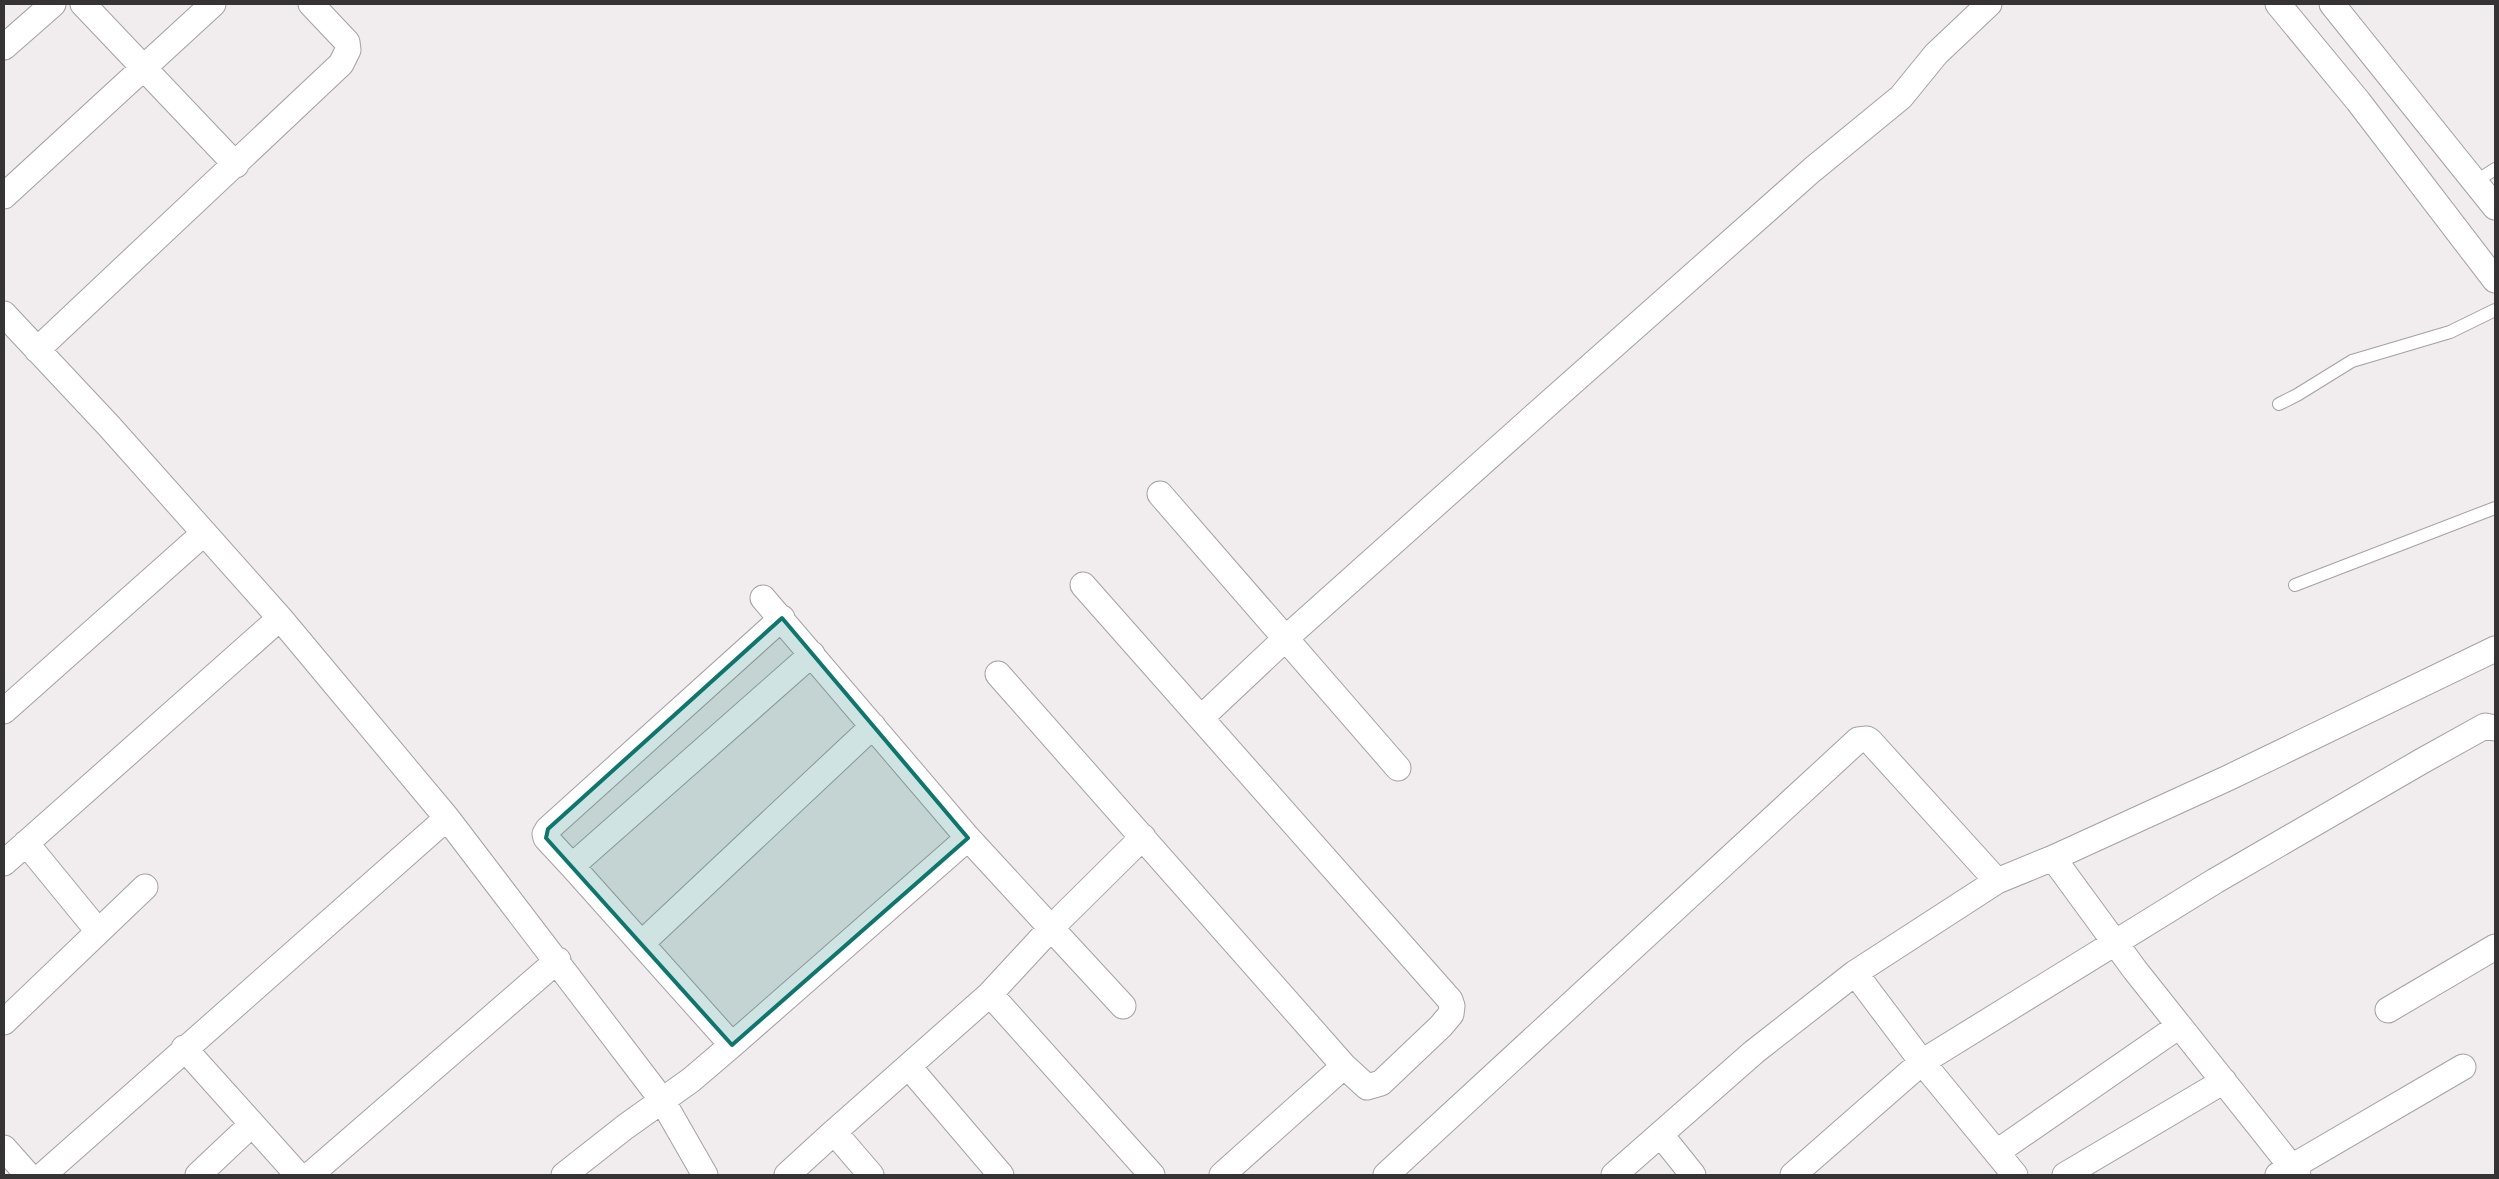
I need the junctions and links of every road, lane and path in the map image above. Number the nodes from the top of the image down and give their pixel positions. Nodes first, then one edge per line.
1 (53, 4) edge
2 (83, 4) edge
3 (213, 4) edge
4 (311, 4) edge
5 (1989, 4) edge
6 (2278, 4) edge
7 (2332, 4) edge
8 (4, 47) edge
9 (143, 68) junction
10 (236, 165) junction
11 (2485, 176) edge
12 (4, 196) edge
13 (2495, 207) edge
14 (2495, 280) edge
15 (2495, 310) edge
16 (4, 314) edge
17 (37, 350) junction
18 (2279, 404) dead end
19 (1160, 494) dead end
20 (2495, 508) edge
21 (203, 534) junction
22 (1083, 585) dead end
23 (2296, 585) dead end
24 (763, 598) dead end
25 (280, 618) junction
26 (782, 618) junction
27 (1286, 638) junction
28 (2495, 649) edge
29 (812, 654) junction
30 (998, 674) dead end
31 (4, 711) edge
32 (1201, 718) junction
33 (873, 726) junction
34 (2495, 728) edge
35 (1398, 768) dead end
36 (447, 818) junction
37 (1143, 837) junction
38 (968, 838) junction
39 (26, 843) junction
40 (2053, 858) junction
41 (4, 863) edge
42 (572, 866) junction
43 (1997, 881) junction
44 (145, 886) dead end
45 (1051, 928) junction
46 (98, 931) junction
47 (642, 943) junction
48 (2116, 944) junction
49 (2495, 948) edge
50 (558, 960) junction
51 (1856, 973) junction
52 (990, 994) junction
53 (1123, 1006) dead end
54 (2388, 1010) dead end
55 (4, 1022) edge
56 (2179, 1026) junction
57 (732, 1045) junction
58 (184, 1048) junction
59 (1922, 1062) junction
60 (1344, 1066) junction
61 (909, 1067) junction
62 (2462, 1067) dead end
63 (2224, 1081) junction
64 (662, 1100) junction
65 (252, 1124) junction
66 (834, 1132) junction
67 (1661, 1135) junction
68 (4, 1148) edge
69 (1997, 1152) junction
70 (2289, 1172) edge
71 (28, 1175) edge
72 (43, 1175) edge
73 (198, 1175) edge
74 (298, 1175) edge
75 (310, 1175) edge
76 (564, 1175) edge
77 (705, 1175) edge
78 (787, 1175) edge
79 (871, 1175) edge
80 (1001, 1175) edge
81 (1152, 1175) edge
82 (1222, 1175) edge
83 (1386, 1175) edge
84 (1614, 1175) edge
85 (1693, 1175) edge
86 (1793, 1175) edge
87 (2015, 1175) edge
88 (2065, 1175) edge

1 - 8 street
2 - 9 street
3 - 9 street
4 - 10 street
5 - 27 street
6 - 14 street
7 - 11 street
9 - 10 street
9 - 12 street
10 - 17 street
11 - 13 street
15 - 18 lane
16 - 17 street
17 - 21 street
19 - 27 street
20 - 23 lane
21 - 25 street
21 - 31 street
22 - 32 street
24 - 26 street
25 - 36 street
25 - 39 street
26 - 29 street
26 - 42 street
27 - 32 street
27 - 35 street
28 - 40 street
29 - 33 street
29 - 42 street
30 - 37 street
32 - 60 street
33 - 38 street
33 - 47 street
34 - 48 street
36 - 50 street
36 - 58 street
37 - 45 street
37 - 60 street
38 - 45 street
38 - 57 street
39 - 41 street
39 - 46 street
40 - 43 street
40 - 48 street
42 - 47 street
43 - 51 street
43 - 83 street
44 - 46 street
45 - 52 street
45 - 53 street
46 - 55 street
47 - 57 street
48 - 56 street
48 - 59 street
49 - 54 street
50 - 64 street
50 - 75 street
51 - 59 street
51 - 67 street
52 - 61 street
52 - 81 street
56 - 63 street
56 - 69 street
57 - 64 street
58 - 65 street
58 - 72 street
59 - 69 street
59 - 86 street
60 - 82 street
61 - 66 street
61 - 80 street
62 - 70 street
63 - 70 street
63 - 88 street
64 - 76 street
64 - 77 street
65 - 73 street
65 - 74 street
66 - 78 street
66 - 79 street
67 - 84 street
67 - 85 street
68 - 71 street
69 - 87 street

